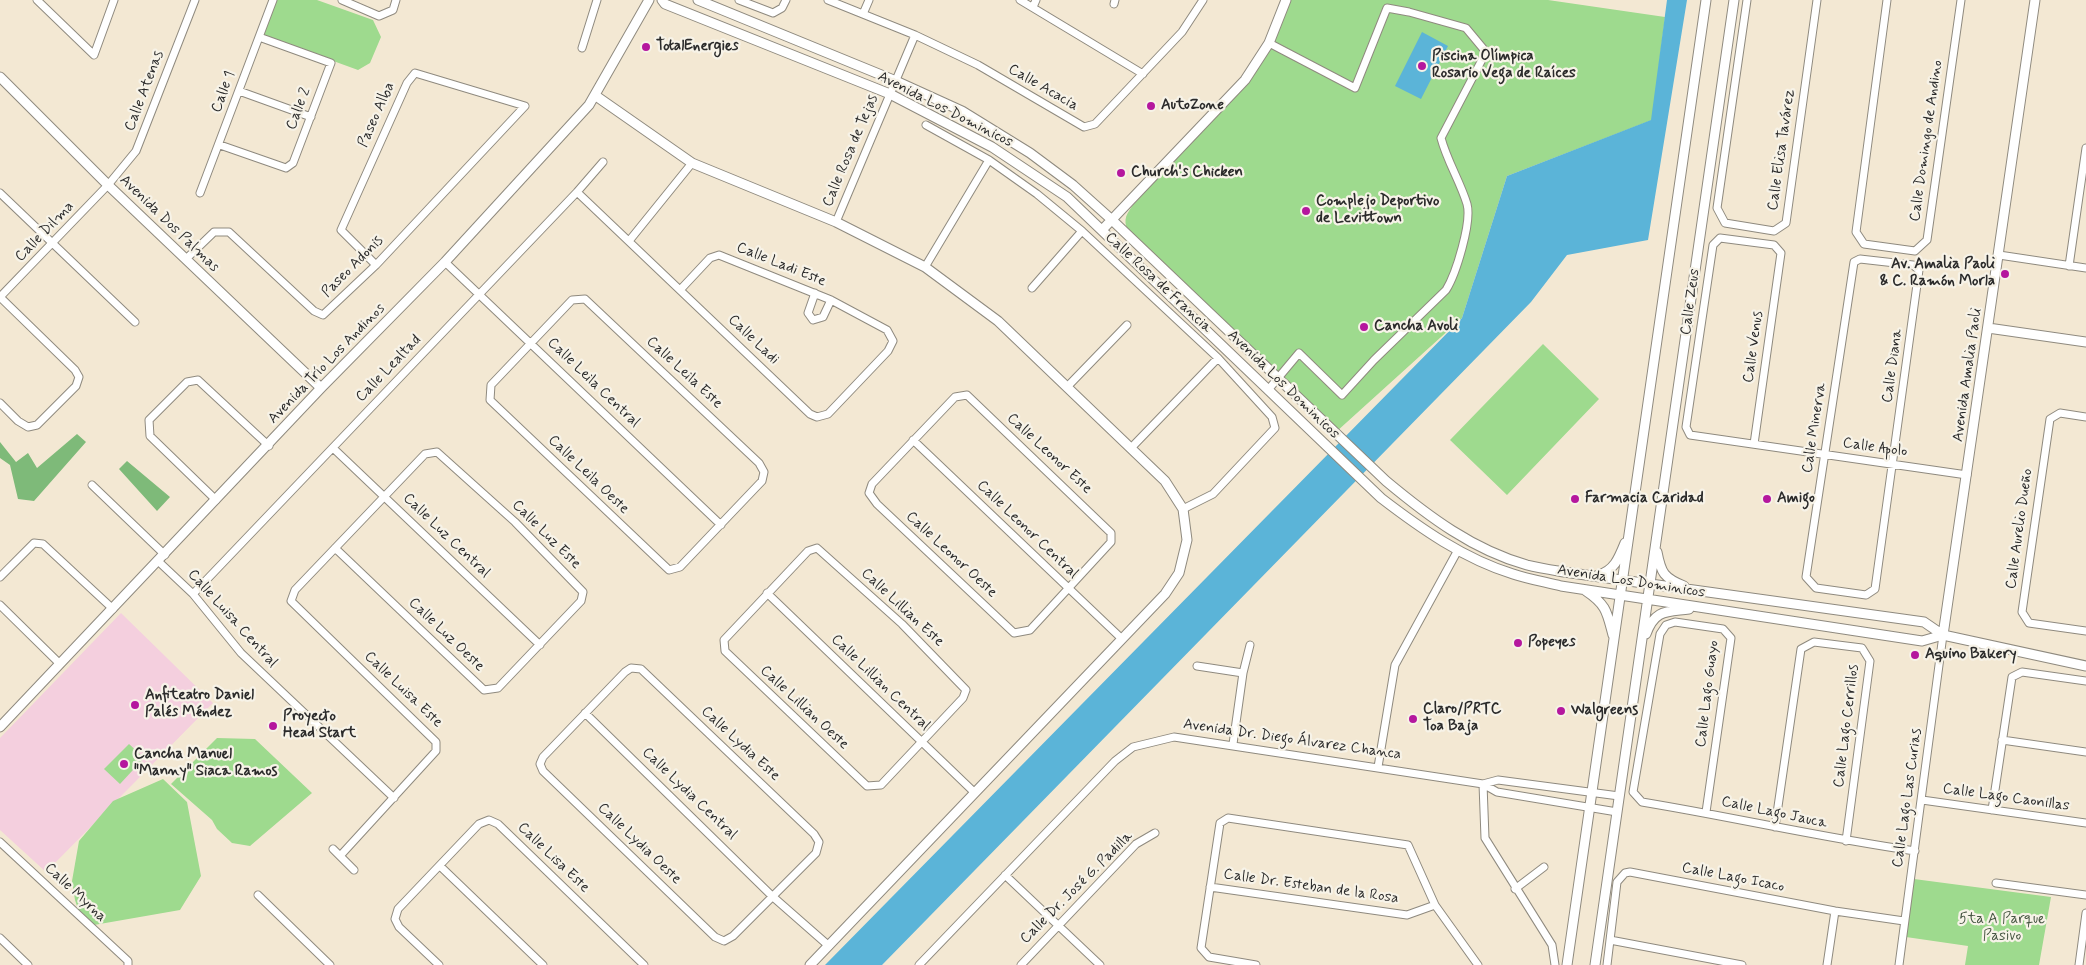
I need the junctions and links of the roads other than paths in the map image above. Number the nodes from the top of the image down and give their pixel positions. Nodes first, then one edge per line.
1 (37, 0) edge
2 (114, 0) edge
3 (195, 0) edge
4 (273, 0) edge
5 (342, 0) edge
6 (396, 0) edge
7 (597, 0) edge
8 (649, 0) edge
9 (662, 0) edge
10 (698, 0) edge
11 (739, 0) edge
12 (786, 0) edge
13 (828, 0) edge
14 (869, 0) edge
15 (1020, 0) edge
16 (1203, 0) edge
17 (1286, 0) edge
18 (1706, 0) edge
19 (1734, 0) edge
20 (1747, 0) edge
21 (1816, 0) edge
22 (1887, 0) edge
23 (1961, 0) edge
24 (2035, 0) edge
25 (1035, 4) edge
26 (864, 14) junction
27 (915, 35) junction
28 (259, 37) junction
29 (1268, 43) junction
30 (582, 48) dead end
31 (1143, 74) junction
32 (0, 77) edge
33 (896, 81) junction
34 (239, 91) junction
35 (890, 94) junction
36 (596, 96) junction
37 (525, 106) joint
38 (311, 117) junction
39 (926, 125) dead end
40 (220, 145) junction
41 (2086, 148) edge
42 (989, 160) junction
43 (603, 162) dead end
44 (692, 163) junction
45 (108, 185) junction
46 (577, 192) junction
47 (0, 194) edge
48 (200, 194) dead end
49 (1112, 220) junction
50 (836, 222) junction
51 (1102, 230) junction
52 (1082, 231) junction
53 (629, 241) junction
54 (52, 244) junction
55 (1781, 253) joint
56 (1998, 255) junction
57 (186, 259) junction
58 (445, 262) junction
59 (1854, 262) joint
60 (376, 265) junction
61 (2069, 266) junction
62 (925, 267) junction
63 (2086, 268) edge
64 (1032, 288) dead end
65 (680, 290) junction
66 (815, 293) junction
67 (480, 294) junction
68 (0, 297) edge
69 (831, 300) junction
70 (134, 322) dead end
71 (1127, 325) dead end
72 (879, 326) joint
73 (1988, 328) junction
74 (2086, 342) edge
75 (531, 343) junction
76 (1218, 358) junction
77 (1277, 378) junction
78 (1067, 387) junction
79 (321, 388) junction
80 (1268, 390) junction
81 (0, 403) edge
82 (2086, 417) edge
83 (1690, 435) joint
84 (913, 440) junction
85 (1754, 444) junction
86 (269, 446) junction
87 (333, 448) junction
88 (1131, 448) junction
89 (1824, 455) junction
90 (1894, 465) junction
91 (1967, 475) junction
92 (92, 485) dead end
93 (384, 497) junction
94 (216, 500) junction
95 (1183, 509) junction
96 (721, 524) junction
97 (1630, 531) junction
98 (1656, 542) junction
99 (336, 548) junction
100 (1458, 550) junction
101 (161, 558) junction
102 (1593, 576) junction
103 (0, 577) edge
104 (1623, 581) junction
105 (1650, 585) junction
106 (1069, 589) junction
107 (1584, 589) junction
108 (1696, 591) junction
109 (767, 593) junction
110 (193, 594) junction
111 (1621, 596) junction
112 (1648, 599) junction
113 (0, 605) edge
114 (1701, 608) junction
115 (113, 609) junction
116 (2086, 631) edge
117 (1943, 635) junction
118 (1122, 639) junction
119 (1614, 640) junction
120 (540, 644) junction
121 (1250, 645) dead end
122 (1640, 653) junction
123 (60, 664) junction
124 (1197, 666) dead end
125 (2086, 666) edge
126 (1243, 673) junction
127 (2086, 681) edge
128 (585, 713) junction
129 (0, 727) edge
130 (2002, 740) junction
131 (922, 742) junction
132 (1233, 744) junction
133 (2086, 752) edge
134 (1378, 767) junction
135 (1483, 784) junction
136 (1633, 792) joint
137 (975, 793) junction
138 (1592, 793) junction
139 (1619, 796) junction
140 (394, 798) junction
141 (1922, 800) junction
142 (1590, 807) junction
143 (1992, 810) junction
144 (1617, 812) junction
145 (1706, 812) junction
146 (2086, 823) edge
147 (1775, 827) junction
148 (1156, 833) dead end
149 (1846, 841) junction
150 (0, 842) edge
151 (333, 849) dead end
152 (1915, 851) junction
153 (340, 856) junction
154 (440, 866) junction
155 (1544, 866) dead end
156 (354, 870) dead end
157 (1005, 875) junction
158 (1996, 883) dead end
159 (1210, 887) junction
160 (1515, 889) junction
161 (258, 895) dead end
162 (2086, 895) edge
163 (772, 896) junction
164 (1435, 905) junction
165 (1835, 911) junction
166 (2086, 913) edge
167 (1904, 921) junction
168 (1058, 926) junction
169 (0, 938) edge
170 (1610, 940) junction
171 (829, 946) junction
172 (28, 965) edge
173 (128, 965) edge
174 (330, 965) edge
175 (438, 965) edge
176 (543, 965) edge
177 (644, 965) edge
178 (810, 965) edge
179 (919, 965) edge
180 (1021, 965) edge
181 (1100, 965) edge
182 (1256, 965) edge
183 (1478, 965) edge
184 (1555, 965) edge
185 (1567, 965) edge
186 (1595, 965) edge
187 (1607, 965) edge
188 (1742, 965) edge
189 (1827, 965) edge
190 (1898, 965) edge
191 (2078, 965) edge

1 - 2 street
3 - 45 street, Calle Atenas
4 - 28 street, Calle 1
5 - 6 street
7 - 30 street
8 - 36 street, Avenida Trío Los Andinos
9 - 35 street, Avenida Los Dominicos
10 - 33 street, Avenida Los Dominicos
11 - 12 street
13 - 26 street, Calle Acacia
14 - 26 street
15 - 25 street
16 - 31 street, Calle Acacia
17 - 29 street
18 - 97 street
19 - 98 street
20 - 21 street, Calle Elisa Tavárez
22 - 23 street, Calle Domingo de Andino
24 - 56 street, Avenida Amalia Paoli
25 - 31 street
26 - 27 street, Calle Acacia
27 - 31 street, Calle Acacia
27 - 33 street, Calle Rosa de Tejas
28 - 34 street, Calle 1
28 - 38 street, Calle 2
29 - 49 street
29 - 77 street
32 - 45 street, Avenida Dos Palmas
33 - 35 street, Calle Rosa de Tejas
33 - 49 street, Avenida Los Dominicos
34 - 38 street
34 - 40 street, Calle 1
35 - 50 street, Calle Rosa de Tejas
35 - 51 street, Avenida Los Dominicos
36 - 44 street
36 - 58 street, Avenida Trío Los Andinos
37 - 60 street, Paseo Adonis
37 - 60 street, Paseo Alba
38 - 40 street, Calle 2
39 - 42 street, Calle Rosa de Francia
40 - 48 street, Calle 1
41 - 61 street
42 - 52 street, Calle Rosa de Francia
42 - 62 street
43 - 46 street, Calle Lealtad
44 - 50 street
44 - 53 street
45 - 54 street, Calle Dilma
45 - 57 street, Avenida Dos Palmas
46 - 53 street, Calle Ladi
46 - 67 street, Calle Lealtad
47 - 54 street
49 - 51 street
49 - 77 street, Avenida Los Dominicos
50 - 62 street
51 - 80 street, Avenida Los Dominicos
52 - 64 street
52 - 76 street, Calle Rosa de Francia
53 - 65 street, Calle Ladi
54 - 68 street, Calle Dilma
54 - 70 street
55 - 83 street, Calle Zeus
55 - 85 street, Calle Venus
56 - 61 street
56 - 73 street, Avenida Amalia Paoli
57 - 60 street, Paseo Adonis
57 - 79 street, Avenida Dos Palmas
58 - 67 street, Calle Leila Central
58 - 79 street, Avenida Trío Los Andinos
59 - 89 street, Calle Minerva
59 - 90 street, Calle Diana
61 - 63 street
62 - 78 street
65 - 66 street, Calle Ladi Este
65 - 72 street, Calle Ladi
66 - 69 street, Calle Ladi Este
66 - 69 street
67 - 75 street, Calle Leila Central
67 - 87 street, Calle Lealtad
68 - 81 street
69 - 72 street, Calle Ladi Este
71 - 78 street
73 - 74 street
73 - 91 street, Avenida Amalia Paoli
75 - 96 street, Calle Leila Central
75 - 96 street, Calle Leila Oeste
75 - 96 street, Calle Leila Este
76 - 88 street
76 - 95 street, Calle Rosa de Francia
77 - 80 street
77 - 102 street, Avenida Los Dominicos
78 - 88 street
79 - 86 street, Avenida Trío Los Andinos
80 - 100 street, Avenida Los Dominicos
82 - 116 street, Calle Aurelio Dueño
83 - 85 street, Calle Apolo
84 - 106 street, Calle Leonor Central
84 - 106 street, Calle Leonor Este
84 - 106 street, Calle Leonor Oeste
85 - 89 street, Calle Apolo
86 - 94 street, Avenida Trío Los Andinos
86 - 94 street
87 - 93 street, Calle Luz Central
87 - 110 street, Calle Lealtad
88 - 95 street
89 - 90 street, Calle Apolo
89 - 90 street, Calle Minerva
90 - 91 street, Calle Apolo
91 - 117 street, Avenida Amalia Paoli
92 - 101 street, Calle Luisa Central
93 - 99 street
93 - 120 street, Calle Luz Central
93 - 120 street, Calle Luz Este
94 - 101 street, Avenida Trío Los Andinos
95 - 118 street
97 - 102 street
97 - 104 street
98 - 105 street
98 - 108 street
99 - 120 street, Calle Luz Oeste
99 - 140 street, Calle Luisa Este
100 - 107 street, Avenida Los Dominicos
100 - 134 street
101 - 110 street, Calle Luisa Central
101 - 115 street, Avenida Trío Los Andinos
102 - 104 street, Avenida Los Dominicos
103 - 115 street
104 - 105 street, Avenida Los Dominicos
104 - 111 street
105 - 108 street, Avenida Los Dominicos
105 - 112 street
106 - 118 street, Calle Leonor Central
107 - 111 street, Avenida Los Dominicos
107 - 119 street
108 - 117 street, Avenida Los Dominicos
109 - 131 street, Calle Lillian Central
109 - 131 street, Calle Lillian Este
109 - 131 street, Calle Lillian Oeste
110 - 140 street, Calle Luisa Central
111 - 112 street, Avenida Los Dominicos
111 - 119 street
112 - 114 street, Avenida Los Dominicos
112 - 122 street
113 - 123 street
114 - 117 street, Avenida Los Dominicos
114 - 122 street
115 - 123 street, Avenida Trío Los Andinos
117 - 125 street, Avenida Los Dominicos
117 - 141 street, Calle Lago Las Curias
118 - 137 street
119 - 138 street
121 - 126 street
122 - 139 street
123 - 129 street, Avenida Trío Los Andinos
124 - 126 street
126 - 132 street
127 - 130 street
128 - 163 street, Calle Lydia Central
128 - 163 street, Calle Lydia Oeste
128 - 163 street, Calle Lydia Este
130 - 133 street
130 - 143 street
131 - 137 street, Calle Lillian Central
132 - 134 street, Avenida Dr. Diego Álvarez Chanca
132 - 157 street, Avenida Dr. Diego Álvarez Chanca
134 - 135 street, Avenida Dr. Diego Álvarez Chanca
135 - 138 street, Avenida Dr. Diego Álvarez Chanca
135 - 142 street, Avenida Dr. Diego Álvarez Chanca
135 - 160 street
136 - 145 street, Calle Lago Jauca
136 - 145 street, Calle Lago Guayo
137 - 171 street
138 - 139 street, Avenida Dr. Diego Álvarez Chanca
138 - 142 street
139 - 144 street
140 - 153 street, Calle Luisa Este
141 - 143 street, Calle Lago Caonillas
141 - 152 street, Calle Lago Las Curias
142 - 144 street, Avenida Dr. Diego Álvarez Chanca
142 - 185 street
143 - 146 street, Calle Lago Caonillas
144 - 186 street
145 - 147 street, Calle Lago Jauca
147 - 149 street, Calle Lago Jauca
147 - 149 street, Calle Lago Cerrillos
148 - 168 street, Calle Dr. José G. Padilla
149 - 152 street, Calle Lago Jauca
150 - 173 street, Calle Myrna
151 - 153 street
152 - 167 street, Calle Lago Las Curias
153 - 156 street
154 - 175 street, Calle Lisa Este
154 - 176 street
154 - 177 street, Calle Lisa Este
155 - 160 street
157 - 168 street
157 - 179 street, Avenida Dr. Diego Álvarez Chanca
158 - 162 street
159 - 164 street, Calle Dr. Esteban de la Rosa
159 - 164 street
159 - 182 street
160 - 184 street
161 - 174 street
163 - 171 street, Calle Lydia Central
164 - 183 street
165 - 167 street, Calle Lago Icaco
165 - 170 street, Calle Lago Icaco
165 - 189 street
166 - 191 street
167 - 190 street, Calle Lago Las Curias
168 - 180 street, Calle Dr. José G. Padilla
168 - 181 street
169 - 172 street
170 - 187 street
170 - 188 street
171 - 178 street

